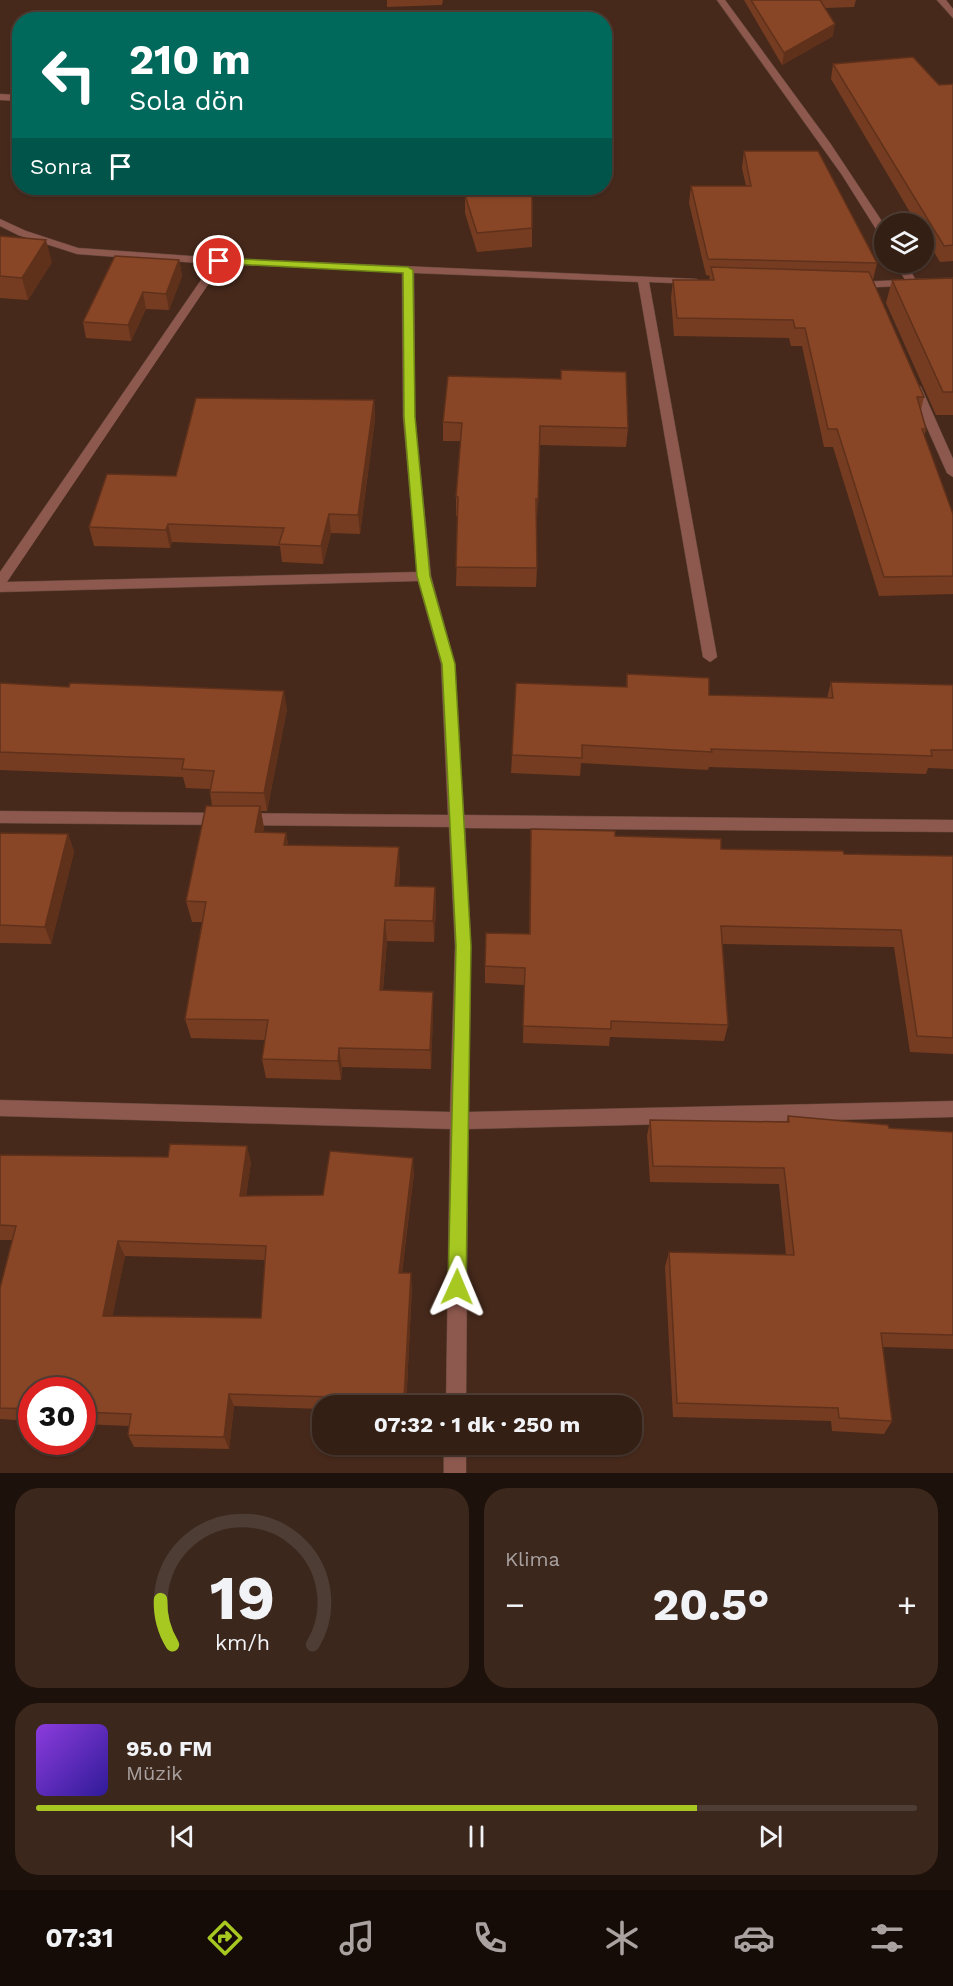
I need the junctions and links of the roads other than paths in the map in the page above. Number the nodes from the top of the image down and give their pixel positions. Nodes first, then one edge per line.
1 (721, 0) edge
2 (941, 0) edge
3 (953, 15) edge
4 (874, 216) edge
5 (0, 222) edge
6 (219, 261) junction
7 (408, 270) junction
8 (906, 273) edge
9 (643, 279) junction
10 (702, 281) edge
11 (953, 281) edge
12 (912, 283) junction
13 (846, 284) edge
14 (911, 379) edge
15 (953, 472) edge
16 (424, 576) junction
17 (0, 582) edge
18 (0, 587) edge
19 (710, 657) dead end
20 (0, 817) edge
21 (455, 820) junction
22 (953, 826) edge
23 (0, 1108) edge
24 (953, 1109) edge
25 (459, 1121) junction
26 (456, 1395) edge
27 (455, 1455) edge
28 (455, 1473) edge

1 - 4 street
2 - 3 street
5 - 6 street
6 - 7 street
6 - 17 street
7 - 9 street
7 - 16 street
8 - 12 street
9 - 10 street
9 - 19 street
11 - 12 street
12 - 13 street
14 - 15 street
16 - 18 street
16 - 21 street
20 - 21 street
21 - 22 street
21 - 25 street
23 - 25 street
24 - 25 street
25 - 26 street
27 - 28 street

